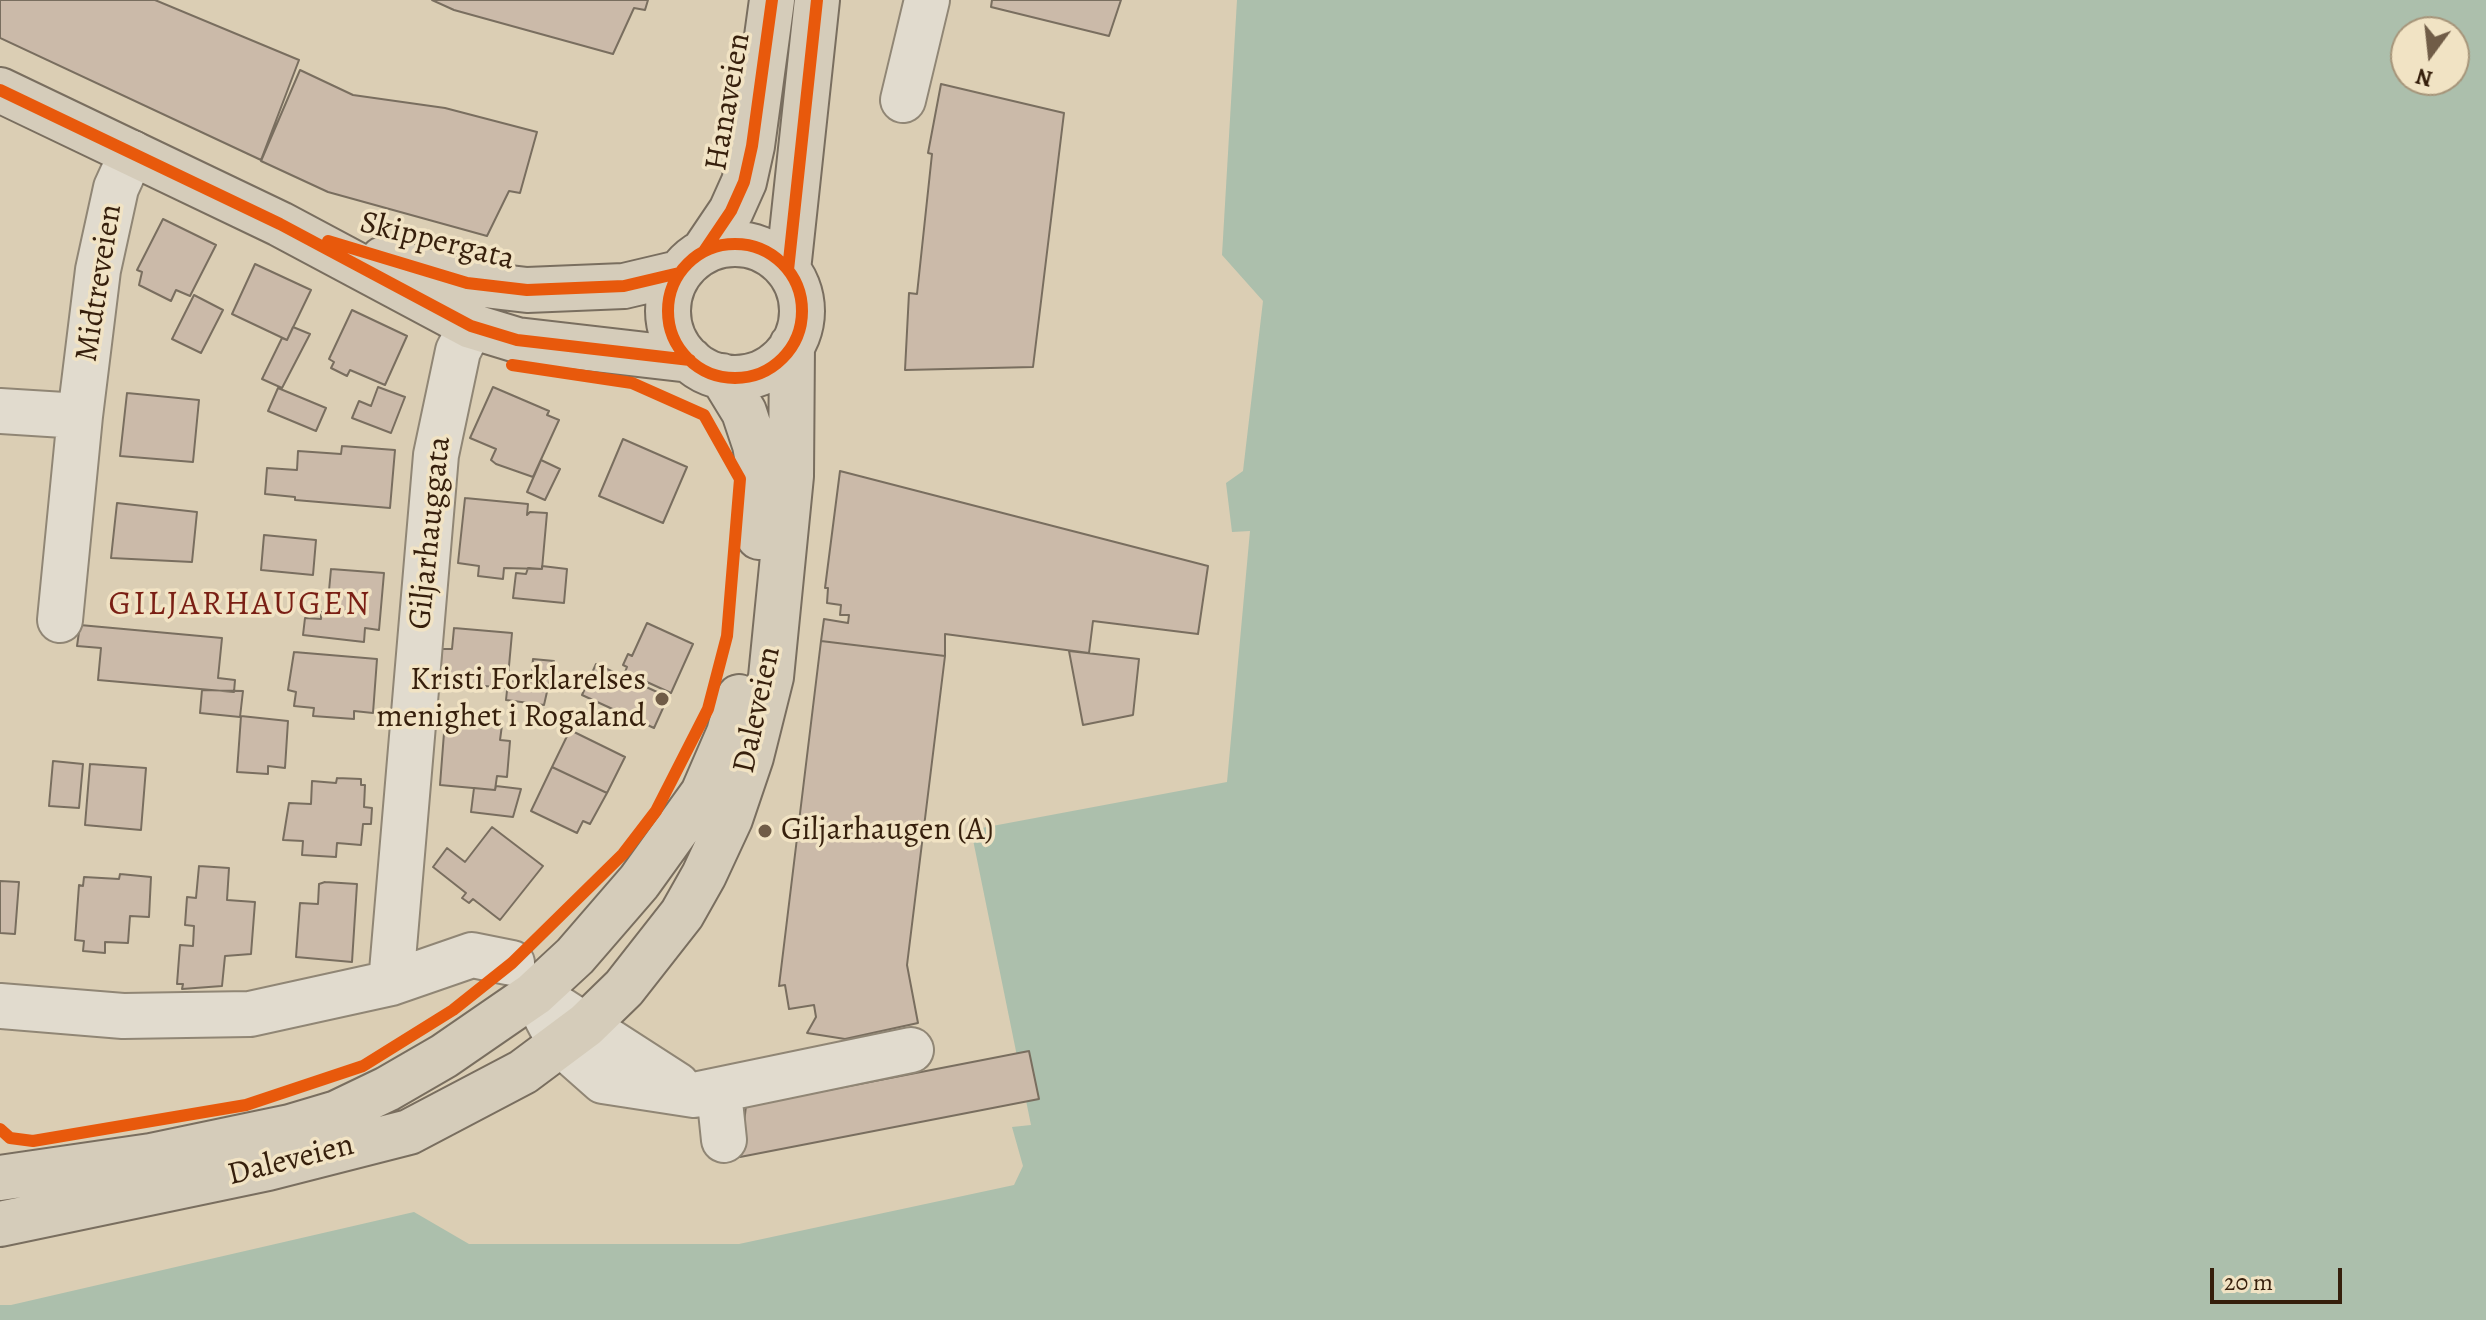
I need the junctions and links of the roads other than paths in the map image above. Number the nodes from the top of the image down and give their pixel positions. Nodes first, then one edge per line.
1 (772, 0) edge
2 (817, 0) edge
3 (927, 0) edge
4 (0, 90) edge
5 (903, 100) dead end
6 (132, 153) junction
7 (280, 224) junction
8 (691, 262) junction
9 (788, 270) junction
10 (471, 326) junction
11 (792, 345) junction
12 (706, 368) junction
13 (0, 411) edge
14 (80, 416) junction
15 (60, 620) dead end
16 (523, 978) junction
17 (391, 983) junction
18 (0, 1006) edge
19 (573, 1034) junction
20 (911, 1050) dead end
21 (707, 1094) junction
22 (724, 1140) dead end
23 (0, 1178) edge
24 (0, 1224) edge

1 - 8 main road, Hanaveien
2 - 9 main road
3 - 5 street
4 - 6 main road, Skippergata
6 - 7 main road, Skippergata
6 - 14 street, Midtreveien
7 - 8 main road, Skippergata
7 - 10 main road, Skippergata
8 - 9 main road
8 - 12 main road
9 - 11 main road
10 - 12 main road, Skippergata
10 - 17 street, Giljarhauggata
11 - 12 main road
11 - 19 main road, Daleveien
12 - 16 main road, Daleveien
13 - 14 street
14 - 15 street, Midtreveien
16 - 17 street
16 - 19 street
16 - 23 main road, Daleveien
17 - 18 street
19 - 21 street
19 - 24 main road, Daleveien
20 - 21 street
21 - 22 street

